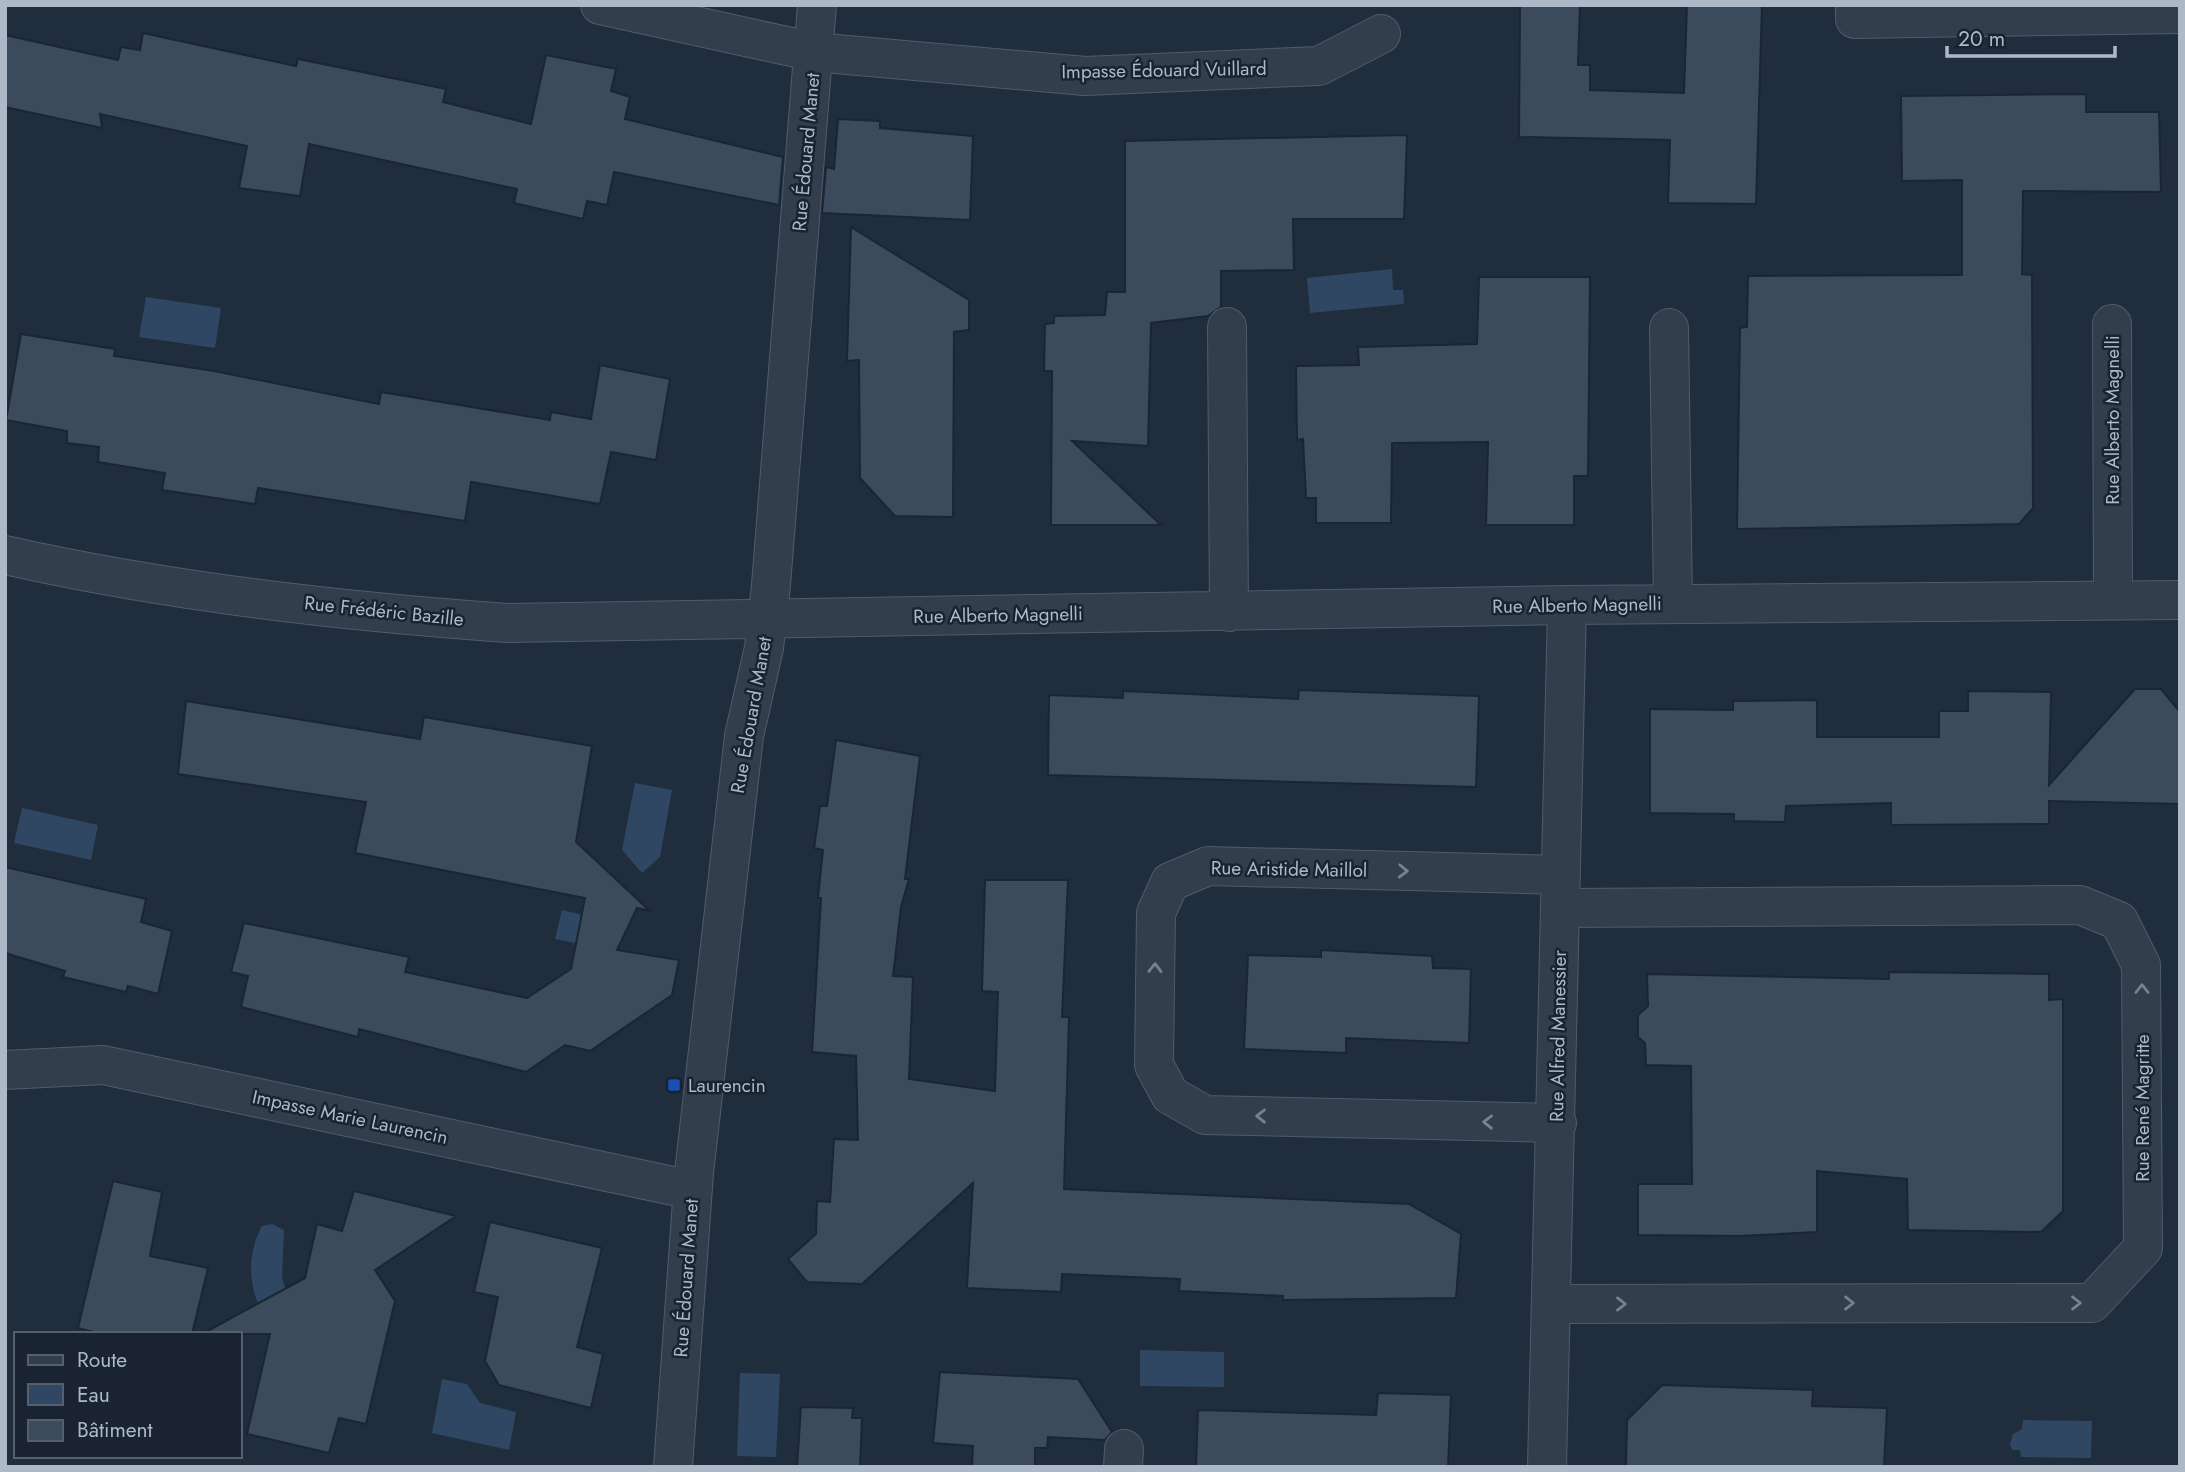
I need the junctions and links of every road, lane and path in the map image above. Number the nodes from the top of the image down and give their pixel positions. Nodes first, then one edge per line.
1 (600, 5) edge
2 (817, 5) edge
3 (1855, 5) edge
4 (2180, 14) edge
5 (1381, 34) dead end
6 (814, 52) junction
7 (2112, 324) dead end
8 (1227, 327) dead end
9 (1669, 328) dead end
10 (5, 555) edge
11 (2113, 600) junction
12 (2180, 600) edge
13 (1673, 604) junction
14 (1567, 605) junction
15 (1229, 612) junction
16 (767, 619) junction
17 (1561, 891) junction
18 (5, 1070) edge
19 (1557, 1123) junction
20 (692, 1190) junction
21 (1553, 1304) junction
22 (673, 1467) edge
23 (1547, 1467) edge

1 - 6 street, Impasse Édouard Vuillard
2 - 6 street, Rue Édouard Manet
3 - 4 street
5 - 6 street, Impasse Édouard Vuillard
6 - 16 street, Rue Édouard Manet
7 - 11 street, Rue Alberto Magnelli
8 - 15 street
9 - 13 street, Rue Alberto Magnelli
10 - 16 street, Rue Frédéric Bazille
11 - 12 street, Rue Alberto Magnelli
11 - 13 street, Rue Alberto Magnelli
13 - 14 street, Rue Alberto Magnelli
14 - 15 street, Rue Alberto Magnelli
14 - 17 street, Rue Alfred Manessier
15 - 16 street, Rue Alberto Magnelli
16 - 20 street, Rue Édouard Manet
17 - 19 street, Rue Alfred Manessier
19 -> 17 street, Rue Aristide Maillol
21 -> 17 street, Rue René Magritte
18 - 20 street, Impasse Marie Laurencin
19 - 21 street, Rue Alfred Manessier
20 - 22 street, Rue Édouard Manet
21 - 23 street, Rue Alfred Manessier

